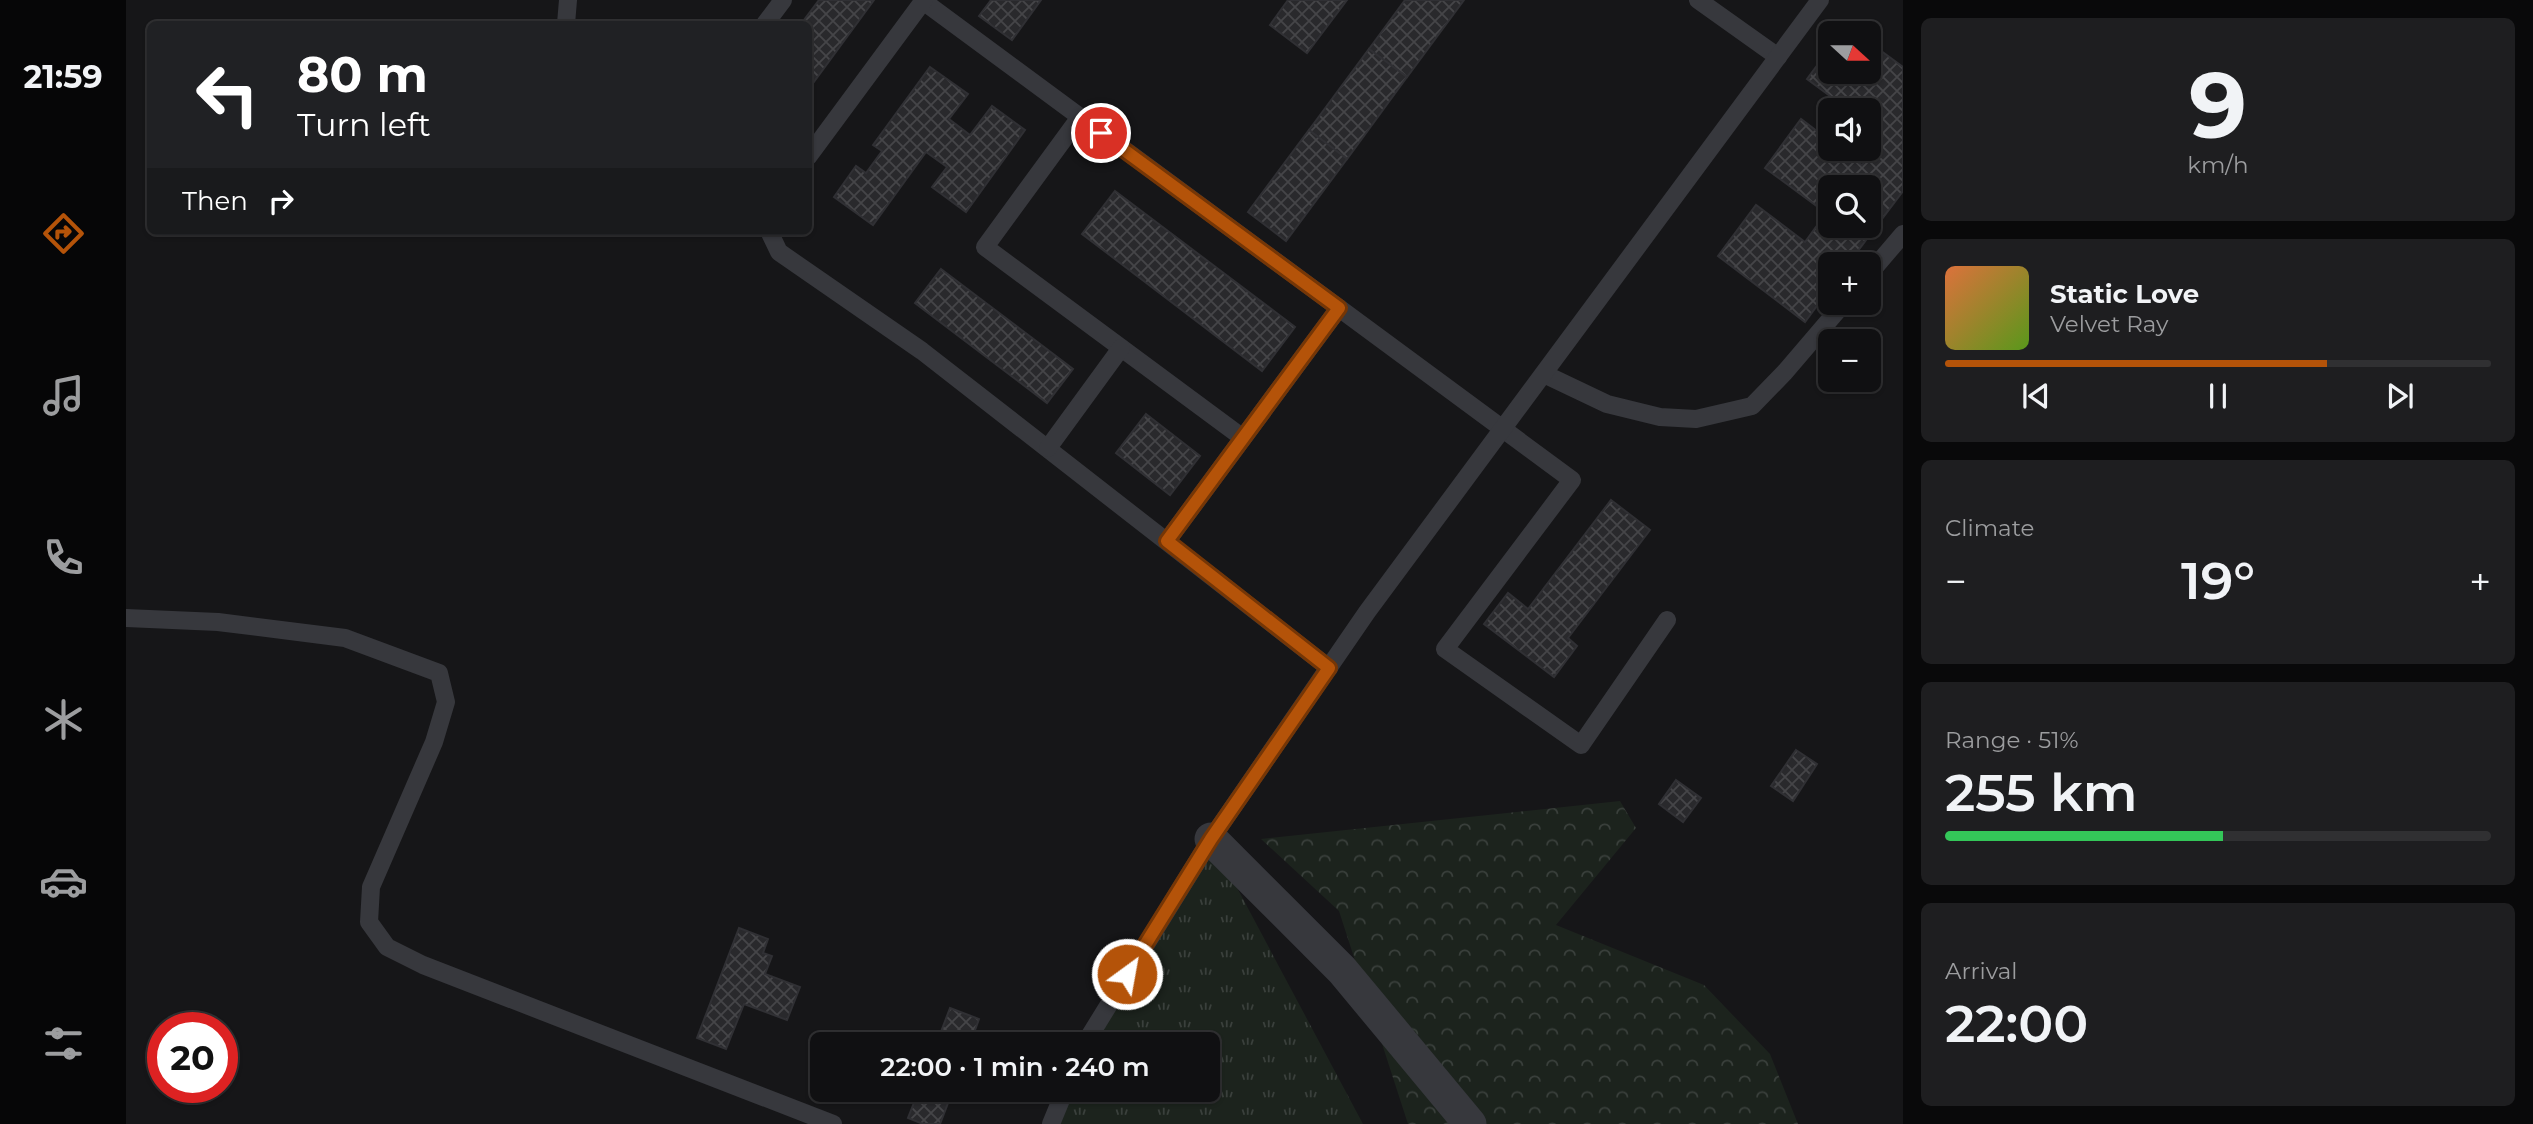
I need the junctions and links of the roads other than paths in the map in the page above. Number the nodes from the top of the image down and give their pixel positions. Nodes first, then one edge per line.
1 (568, 0) edge
2 (783, 0) edge
3 (1698, 0) edge
4 (1820, 0) edge
5 (924, 1) edge
6 (566, 21) edge
7 (767, 21) edge
8 (1778, 57) junction
9 (1080, 117) junction
10 (812, 152) edge
11 (1903, 234) edge
12 (771, 235) edge
13 (1881, 260) edge
14 (1339, 308) junction
15 (1834, 315) edge
16 (1121, 348) junction
17 (1544, 374) junction
18 (1503, 429) junction
19 (1243, 438) junction
20 (1048, 448) junction
21 (1167, 541) junction
22 (126, 618) edge
23 (1667, 620) dead end
24 (1329, 668) junction
25 (1211, 839) junction
26 (1092, 1032) edge
27 (1060, 1102) edge
28 (834, 1124) edge
29 (1051, 1124) edge
30 (1470, 1124) edge

1 - 6 lane
2 - 7 lane
3 - 8 lane
4 - 8 lane
5 - 9 lane
5 - 10 lane
8 - 17 lane
9 - 14 lane
9 - 16 lane
11 - 13 lane
12 - 20 lane
14 - 18 lane
14 - 19 lane
15 - 17 lane
16 - 19 lane
16 - 20 lane
17 - 18 lane
18 - 23 lane
18 - 24 lane
19 - 21 lane
20 - 21 lane
21 - 24 lane
22 - 28 lane
24 - 25 lane
25 - 26 lane
25 - 30 street
27 - 29 lane

